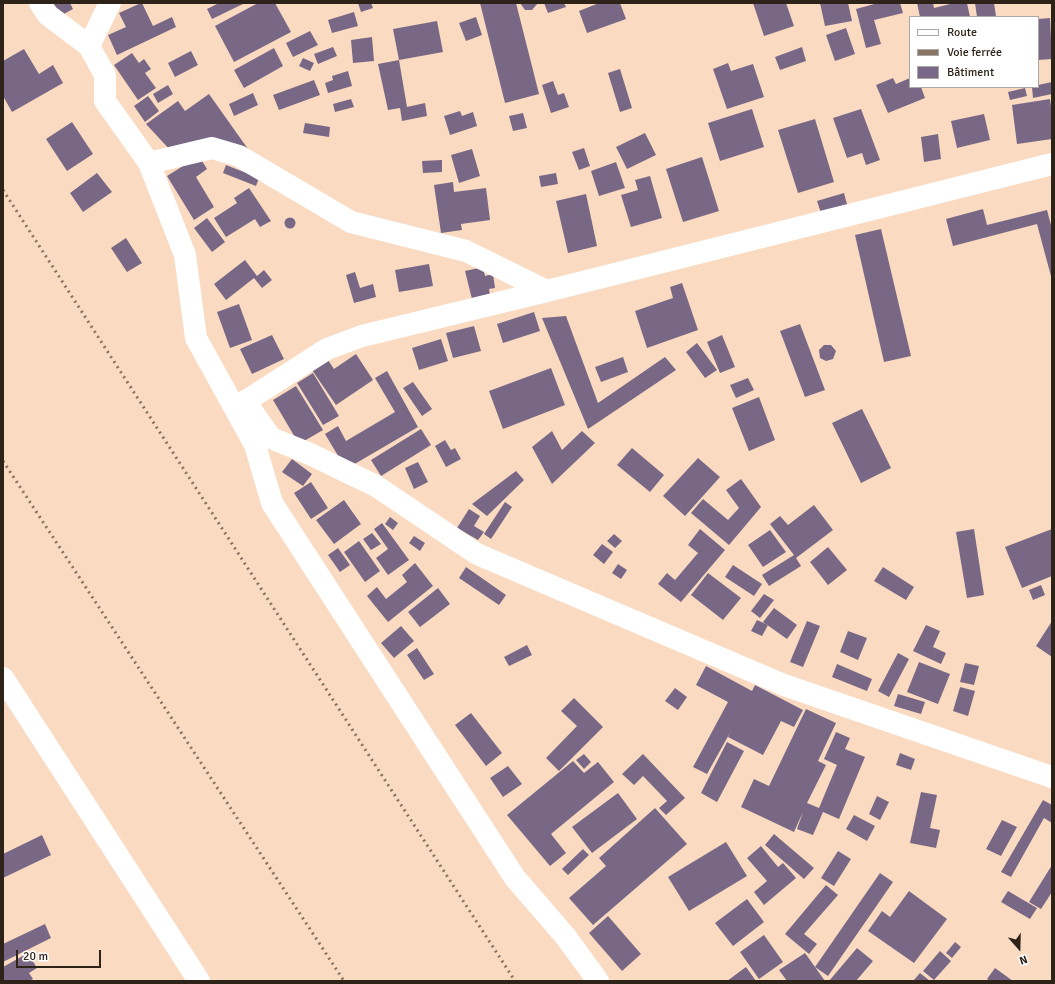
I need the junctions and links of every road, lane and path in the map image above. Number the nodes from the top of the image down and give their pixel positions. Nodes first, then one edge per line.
1 (40, 3) edge
2 (110, 3) edge
3 (90, 46) junction
4 (149, 162) junction
5 (1052, 164) edge
6 (547, 291) junction
7 (240, 404) junction
8 (3, 678) edge
9 (1052, 776) edge
10 (199, 981) edge
11 (598, 981) edge

1 - 3 street
2 - 3 street
3 - 4 street
4 - 6 street
4 - 7 street
5 - 6 street
6 - 7 street
7 - 9 street
7 - 11 street
8 - 10 street

